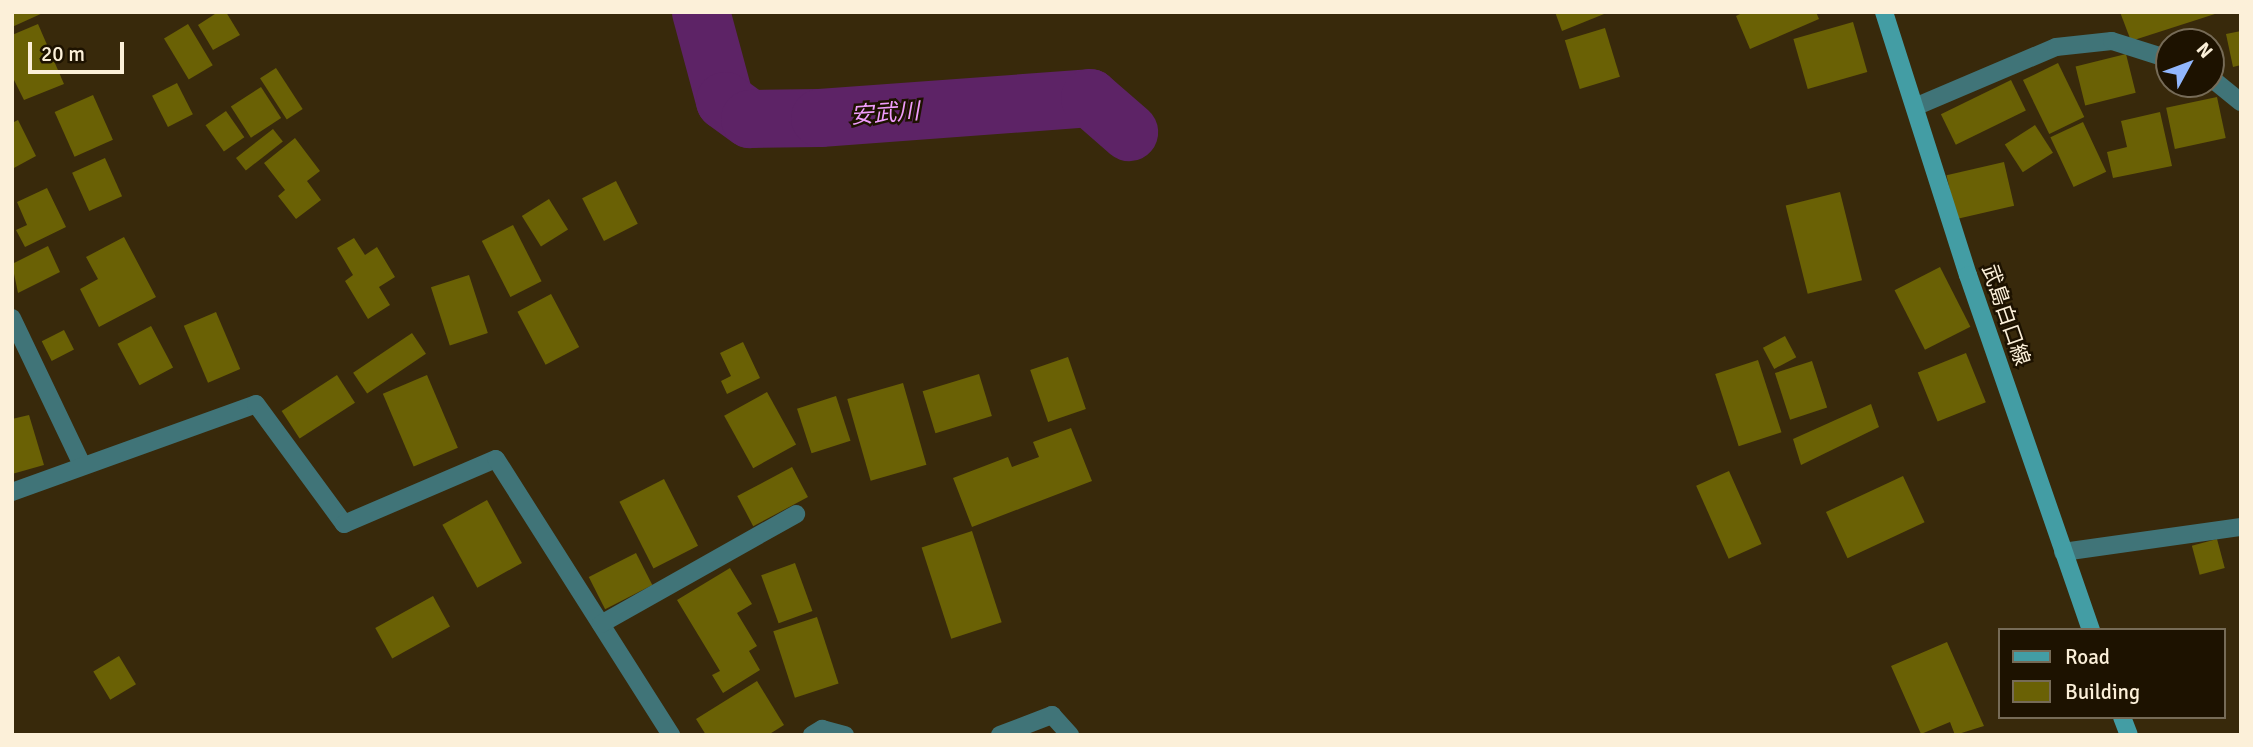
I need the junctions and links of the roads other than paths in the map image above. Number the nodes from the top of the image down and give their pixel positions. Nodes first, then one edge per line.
1 (1884, 12) edge
2 (2155, 55) edge
3 (2225, 89) edge
4 (2241, 102) edge
5 (1917, 106) junction
6 (12, 318) edge
7 (82, 466) junction
8 (12, 492) edge
9 (796, 514) dead end
10 (2241, 527) edge
11 (2063, 552) junction
12 (601, 624) junction
13 (2090, 628) edge
14 (671, 735) edge
15 (812, 735) edge
16 (845, 735) edge
17 (1000, 735) edge
18 (1070, 735) edge

1 - 5 main road, 武島白口線
2 - 5 street
3 - 4 street
5 - 11 main road, 武島白口線
6 - 7 street
7 - 8 street
7 - 12 street
9 - 12 street
10 - 11 street
11 - 13 main road, 武島白口線
12 - 14 street
15 - 16 street
17 - 18 street

